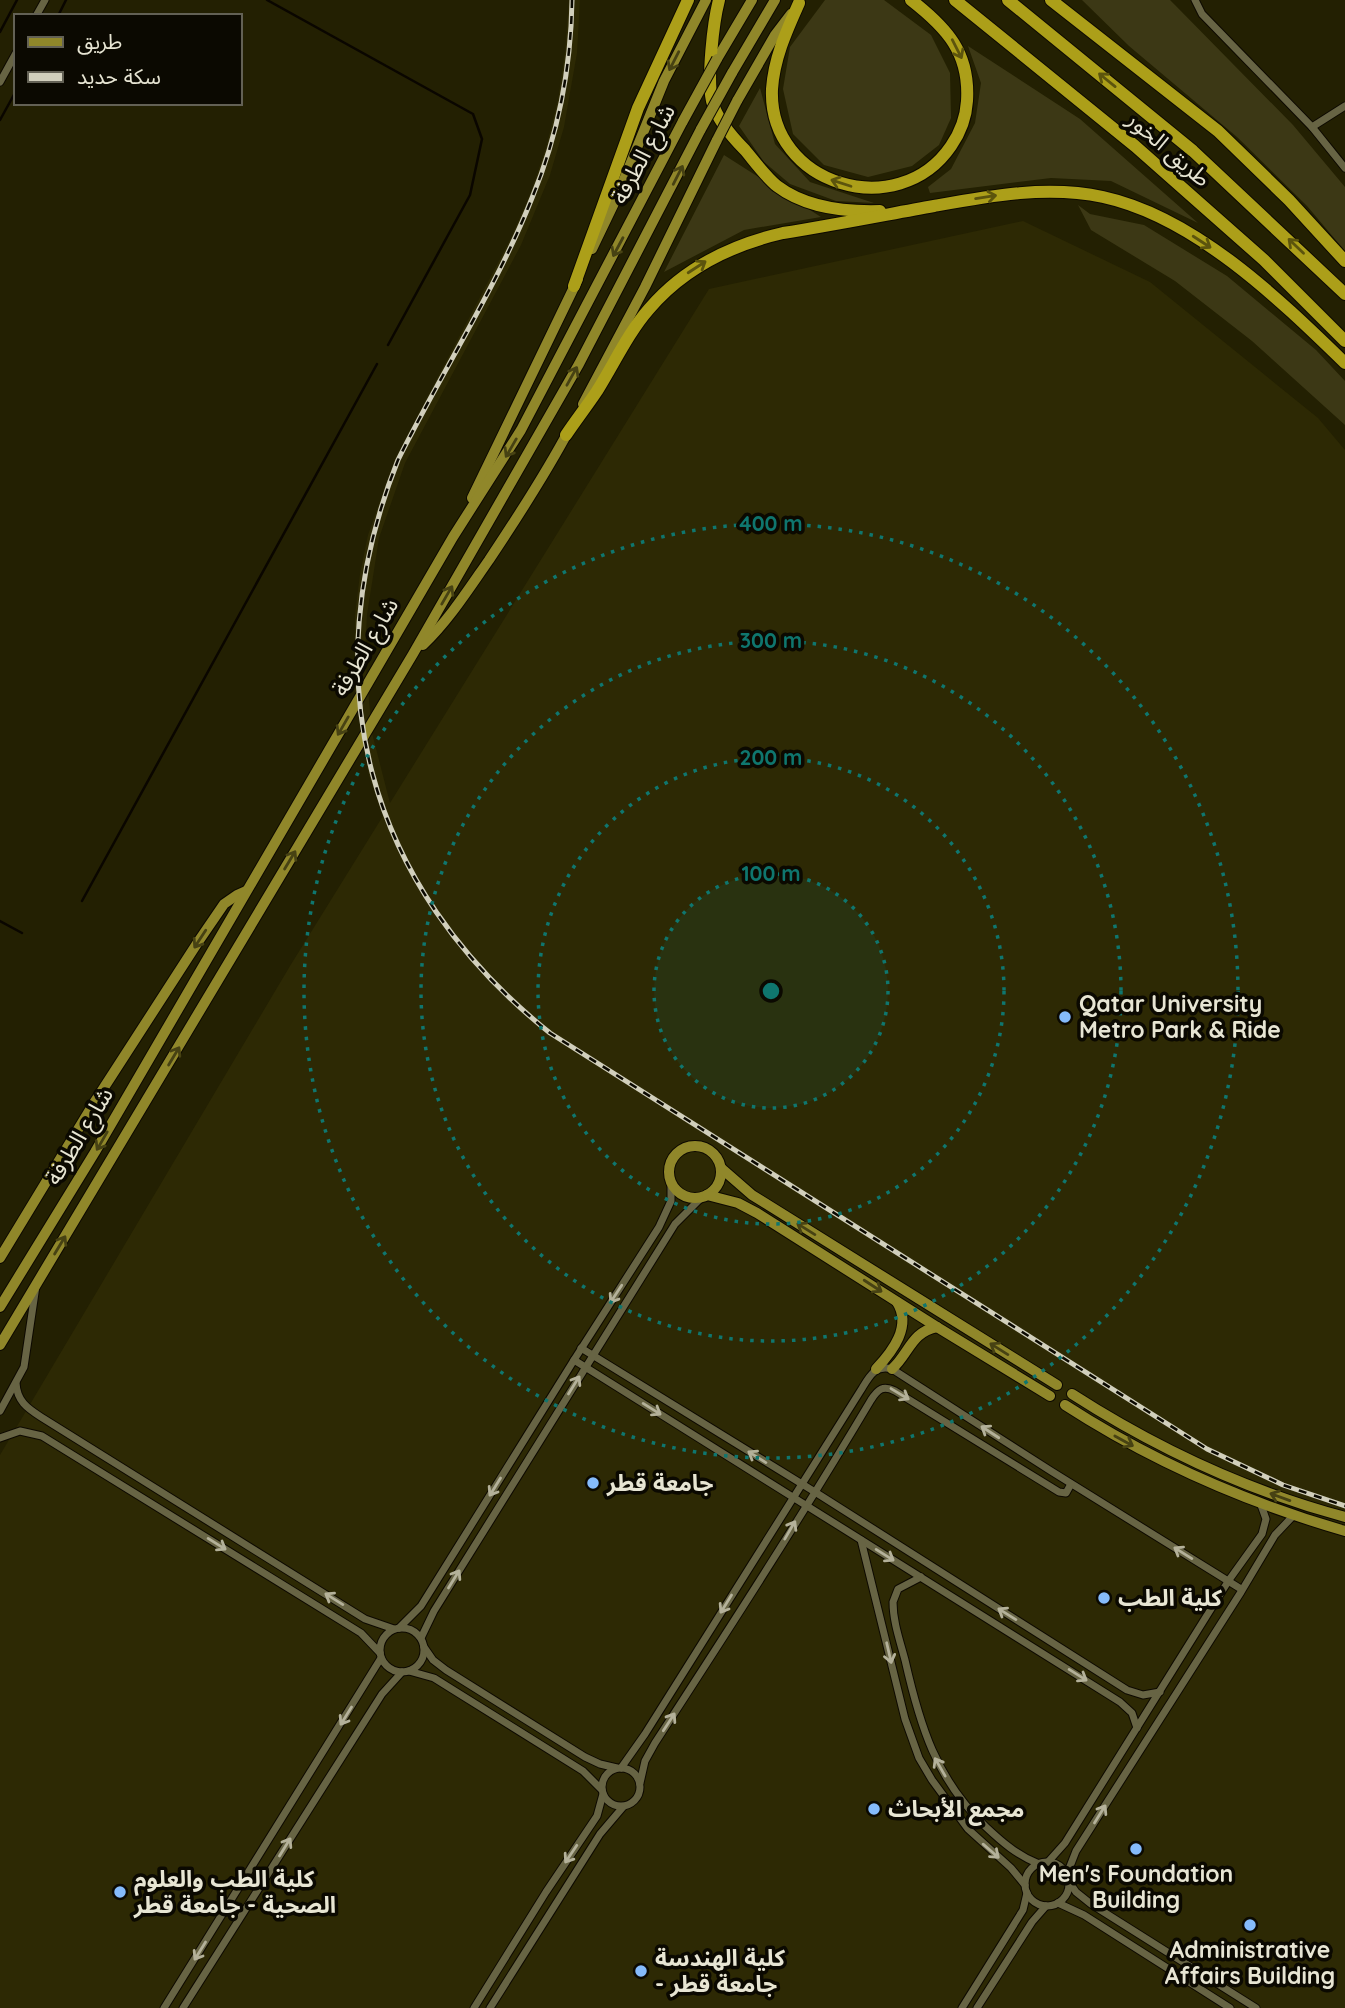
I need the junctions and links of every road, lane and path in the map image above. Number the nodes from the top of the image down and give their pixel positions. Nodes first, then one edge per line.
1 (688, 0) edge
2 (706, 0) edge
3 (719, 0) edge
4 (752, 0) edge
5 (775, 0) edge
6 (911, 0) edge
7 (955, 0) edge
8 (1008, 0) edge
9 (1051, 0) edge
10 (1062, 0) edge
11 (1195, 0) edge
12 (801, 1) edge
13 (1077, 18) junction
14 (14, 57) edge
15 (0, 82) edge
16 (1345, 106) edge
17 (1312, 127) junction
18 (1345, 168) edge
19 (919, 209) junction
20 (1345, 261) edge
21 (574, 286) junction
22 (1345, 294) edge
23 (1345, 341) edge
24 (1345, 363) edge
25 (566, 435) junction
26 (453, 537) junction
27 (413, 654) junction
28 (246, 891) junction
29 (721, 1168) junction
30 (671, 1181) junction
31 (704, 1196) junction
32 (653, 1237) junction
33 (663, 1243) junction
34 (0, 1258) edge
35 (37, 1284) junction
36 (897, 1302) junction
37 (0, 1307) edge
38 (937, 1327) junction
39 (0, 1345) edge
40 (581, 1348) junction
41 (593, 1355) junction
42 (574, 1360) junction
43 (585, 1367) junction
44 (876, 1369) junction
45 (892, 1369) junction
46 (16, 1383) junction
47 (1057, 1385) dead end
48 (1072, 1394) dead end
49 (1050, 1396) dead end
50 (1065, 1405) dead end
51 (0, 1411) edge
52 (55, 1426) junction
53 (0, 1438) edge
54 (47, 1439) junction
55 (828, 1441) junction
56 (87, 1446) junction
57 (842, 1448) junction
58 (77, 1458) junction
59 (127, 1471) junction
60 (119, 1484) junction
61 (801, 1484) junction
62 (1071, 1484) junction
63 (152, 1486) junction
64 (815, 1492) junction
65 (793, 1497) junction
66 (144, 1499) junction
67 (1261, 1504) junction
68 (807, 1505) junction
69 (1293, 1516) junction
70 (1345, 1517) edge
71 (1345, 1531) edge
72 (861, 1539) junction
73 (921, 1577) junction
74 (1229, 1580) junction
75 (1241, 1589) junction
76 (397, 1629) junction
77 (421, 1638) junction
78 (424, 1647) junction
79 (381, 1655) junction
80 (406, 1672) junction
81 (1160, 1692) junction
82 (1137, 1728) junction
83 (619, 1768) junction
84 (640, 1783) junction
85 (602, 1792) junction
86 (623, 1807) junction
87 (1048, 1862) junction
88 (1039, 1864) junction
89 (1067, 1874) junction
90 (1069, 1882) junction
91 (1026, 1889) junction
92 (1058, 1903) junction
93 (1046, 1906) junction
94 (218, 1922) junction
95 (230, 1933) junction
96 (164, 2008) edge
97 (183, 2008) edge
98 (474, 2008) edge
99 (489, 2008) edge
100 (961, 2008) edge
101 (977, 2008) edge
102 (1230, 2008) edge
103 (1256, 2008) edge

1 - 21 highway
2 -> 21 main road
3 - 19 highway
4 -> 26 main road, شارع الطرفة, bridge
27 -> 5 main road, شارع الطرفة, bridge
6 -> 12 highway
7 - 23 highway, طريق الخور
22 -> 8 highway, طريق الخور
9 - 13 highway
10 - 13 highway
11 - 17 street
12 - 25 main road, bridge
13 - 20 highway
14 - 15 street
16 - 17 street
17 - 18 street
19 -> 24 highway
25 -> 19 highway
21 - 26 main road
25 - 27 main road
26 -> 28 main road, شارع الطرفة
35 -> 27 main road, شارع الطرفة
28 -> 34 main road
28 -> 37 main road, شارع الطرفة
29 - 30 main road
29 - 31 main road
47 -> 29 main road
30 - 31 main road
30 - 32 street
31 - 33 street
31 -> 36 main road
32 - 33 street
32 -> 40 street
33 - 41 street
35 - 39 main road, شارع الطرفة
35 - 46 street, شارع الطرفة
36 - 38 main road
36 - 44 main road
38 - 45 main road
38 - 49 main road
40 - 41 street
40 - 42 street
41 - 43 street
61 -> 41 street
42 - 43 street
42 -> 76 street
43 -> 65 street
77 -> 43 street
44 - 45 street
44 - 55 street
62 -> 45 street
46 - 51 street, شارع الطرفة
46 - 52 street
70 -> 48 main road
50 -> 67 main road
52 - 54 street
52 - 56 street
53 - 54 street
54 - 58 street
55 - 57 street
55 - 61 street
56 - 58 street
56 - 59 street
57 -> 62 street
57 - 64 street
58 - 60 street
59 - 60 street
59 - 63 street
60 - 66 street
61 - 64 street
61 - 65 street
74 -> 62 street
63 - 66 street
76 -> 63 street
64 - 68 street
81 -> 64 street
65 - 68 street
65 -> 83 street
66 -> 79 street
67 - 69 main road
67 - 74 street
68 - 72 street
84 -> 68 street
69 - 71 main road
69 - 75 street
72 -> 73 street
72 -> 91 street
73 -> 82 street
88 -> 73 street
74 - 75 street
74 - 81 street
89 -> 75 street
76 - 77 street
76 - 79 street
77 - 78 street
78 - 80 street
78 - 83 street
79 - 80 street
79 -> 94 street
80 - 85 street
95 -> 80 street
81 - 82 street
82 - 87 street
83 - 84 street
83 - 85 street
84 - 86 street
85 - 86 street
85 -> 98 street
86 - 99 street
87 - 88 street
87 - 89 street
88 - 91 street
89 - 90 street
90 - 92 street
90 - 103 street
91 - 93 street
91 - 100 street
92 - 93 street
92 - 102 street
93 - 101 street
94 - 95 street
94 -> 96 street
95 - 97 street

